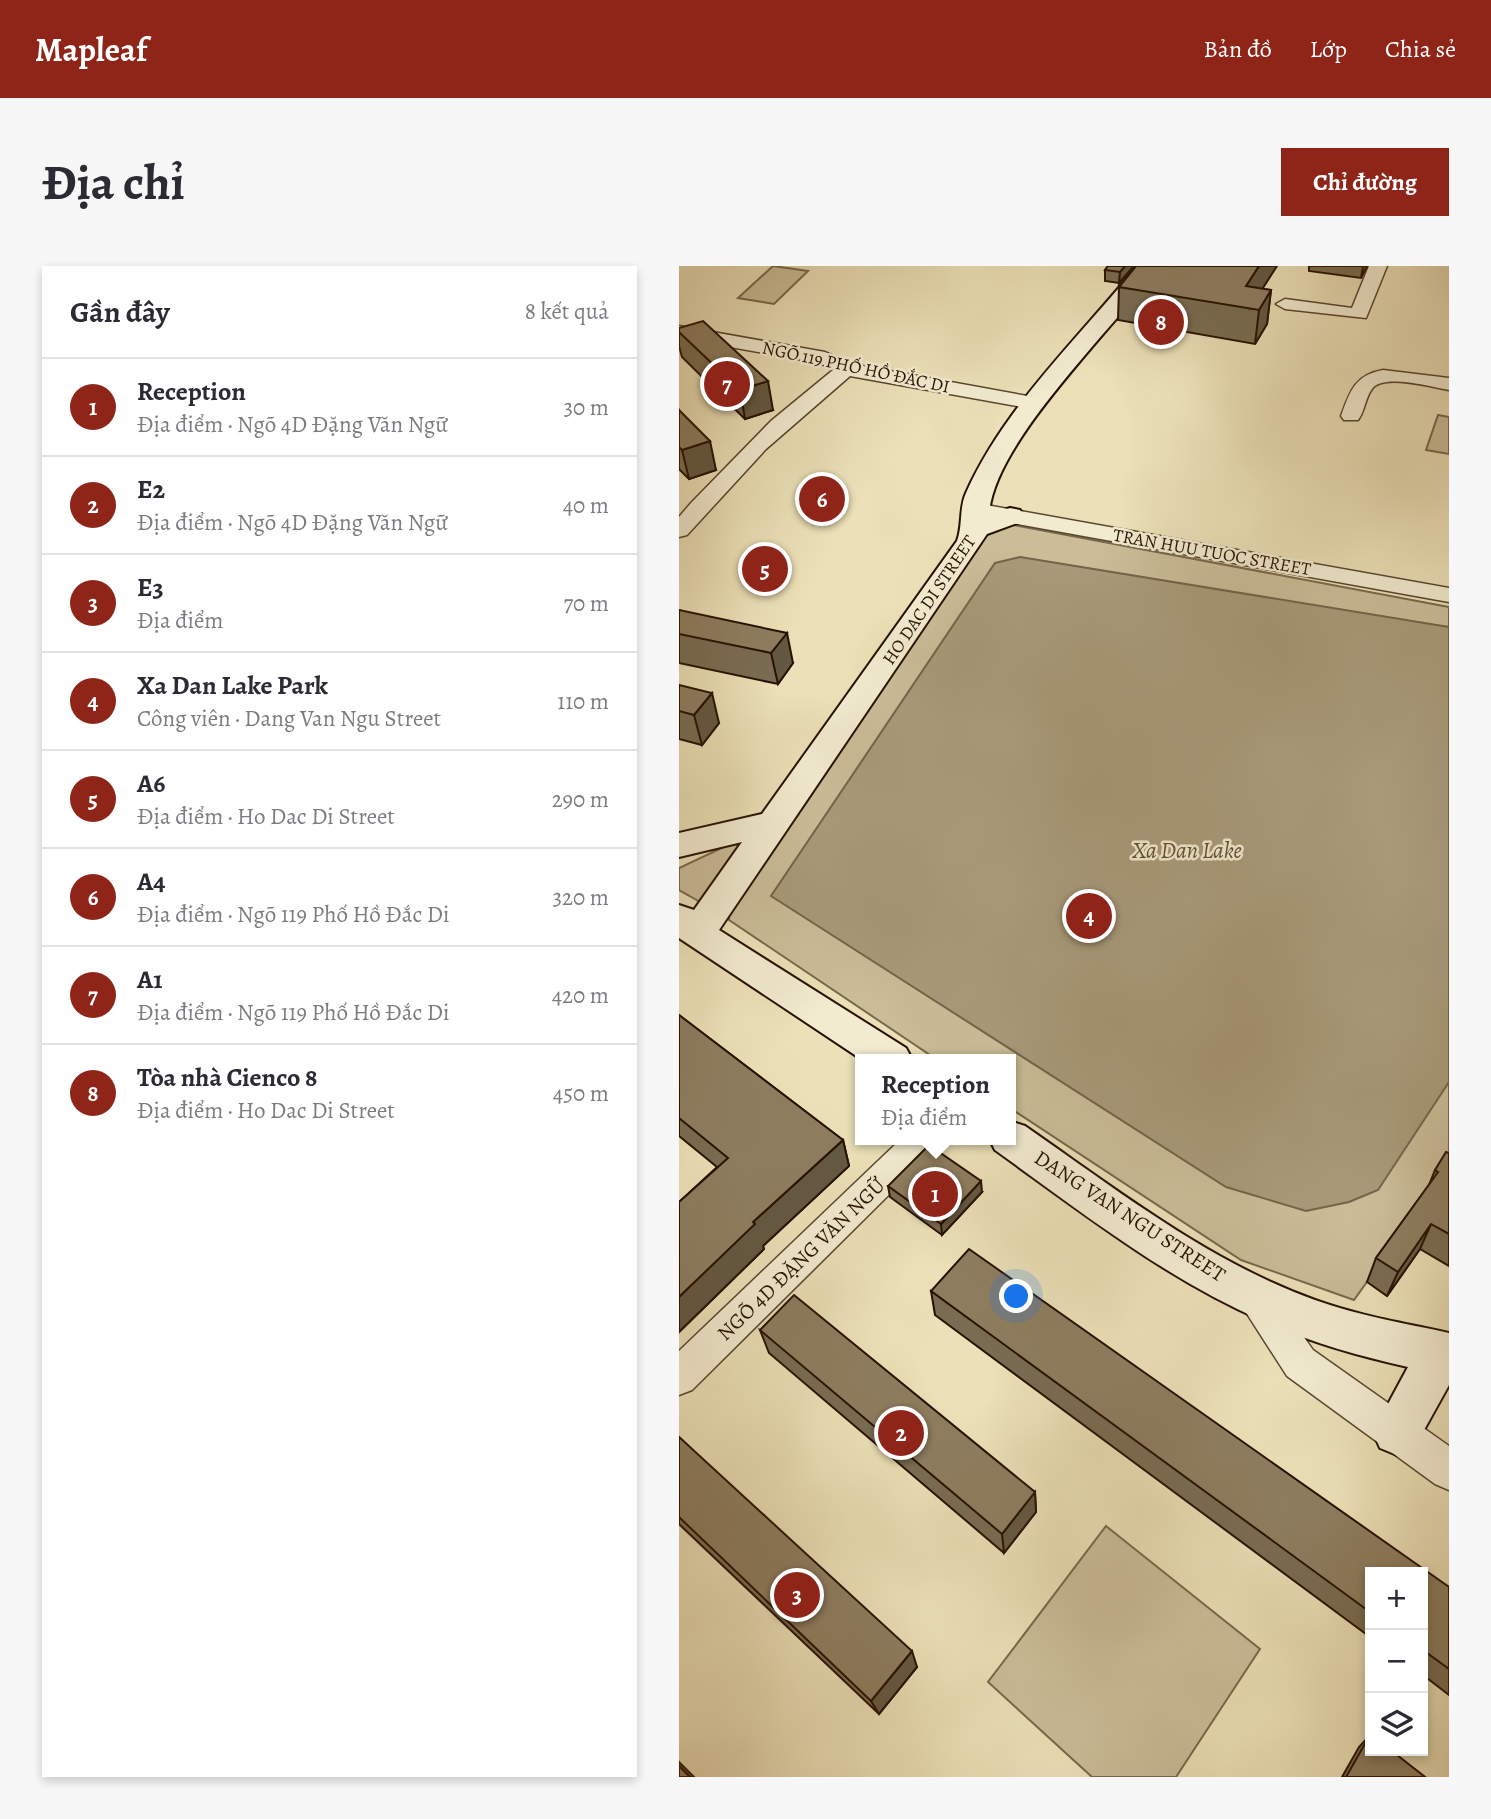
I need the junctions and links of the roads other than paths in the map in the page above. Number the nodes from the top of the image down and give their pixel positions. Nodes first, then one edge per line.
1 (1148, 266) edge
2 (1378, 266) edge
3 (1286, 304) dead end
4 (679, 332) edge
5 (846, 369) junction
6 (1449, 384) edge
7 (1033, 404) junction
8 (1351, 416) dead end
9 (1010, 516) joint
10 (976, 519) junction
11 (679, 530) edge
12 (1449, 595) edge
13 (774, 823) junction
14 (679, 845) edge
15 (688, 925) edge
16 (884, 1054) edge
17 (1016, 1142) edge
18 (917, 1145) edge
19 (1251, 1292) junction
20 (1447, 1351) edge
21 (679, 1377) edge
22 (1397, 1432) junction
23 (1449, 1470) edge

1 - 7 street, HO DAC DI STREET
2 - 3 street
4 - 5 street, NGÕ 119 PHỐ HỒ ĐẮC DI
5 - 7 street, NGÕ 119 PHỐ HỒ ĐẮC DI
5 - 11 street
6 - 8 street
7 - 10 street, HO DAC DI STREET
9 - 10 street
9 - 12 street, TRAN HUU TUOC STREET
10 - 13 street, HO DAC DI STREET
13 - 14 street
13 - 15 street, HO DAC DI STREET
15 - 16 street
17 - 19 street, DANG VAN NGU STREET
18 - 21 street, NGÕ 4D ĐẶNG VĂN NGỮ
19 - 20 street, DANG VAN NGU STREET
19 - 22 street, DANG VAN NGU STREET
20 - 22 street
22 - 23 street, DANG VAN NGU STREET

